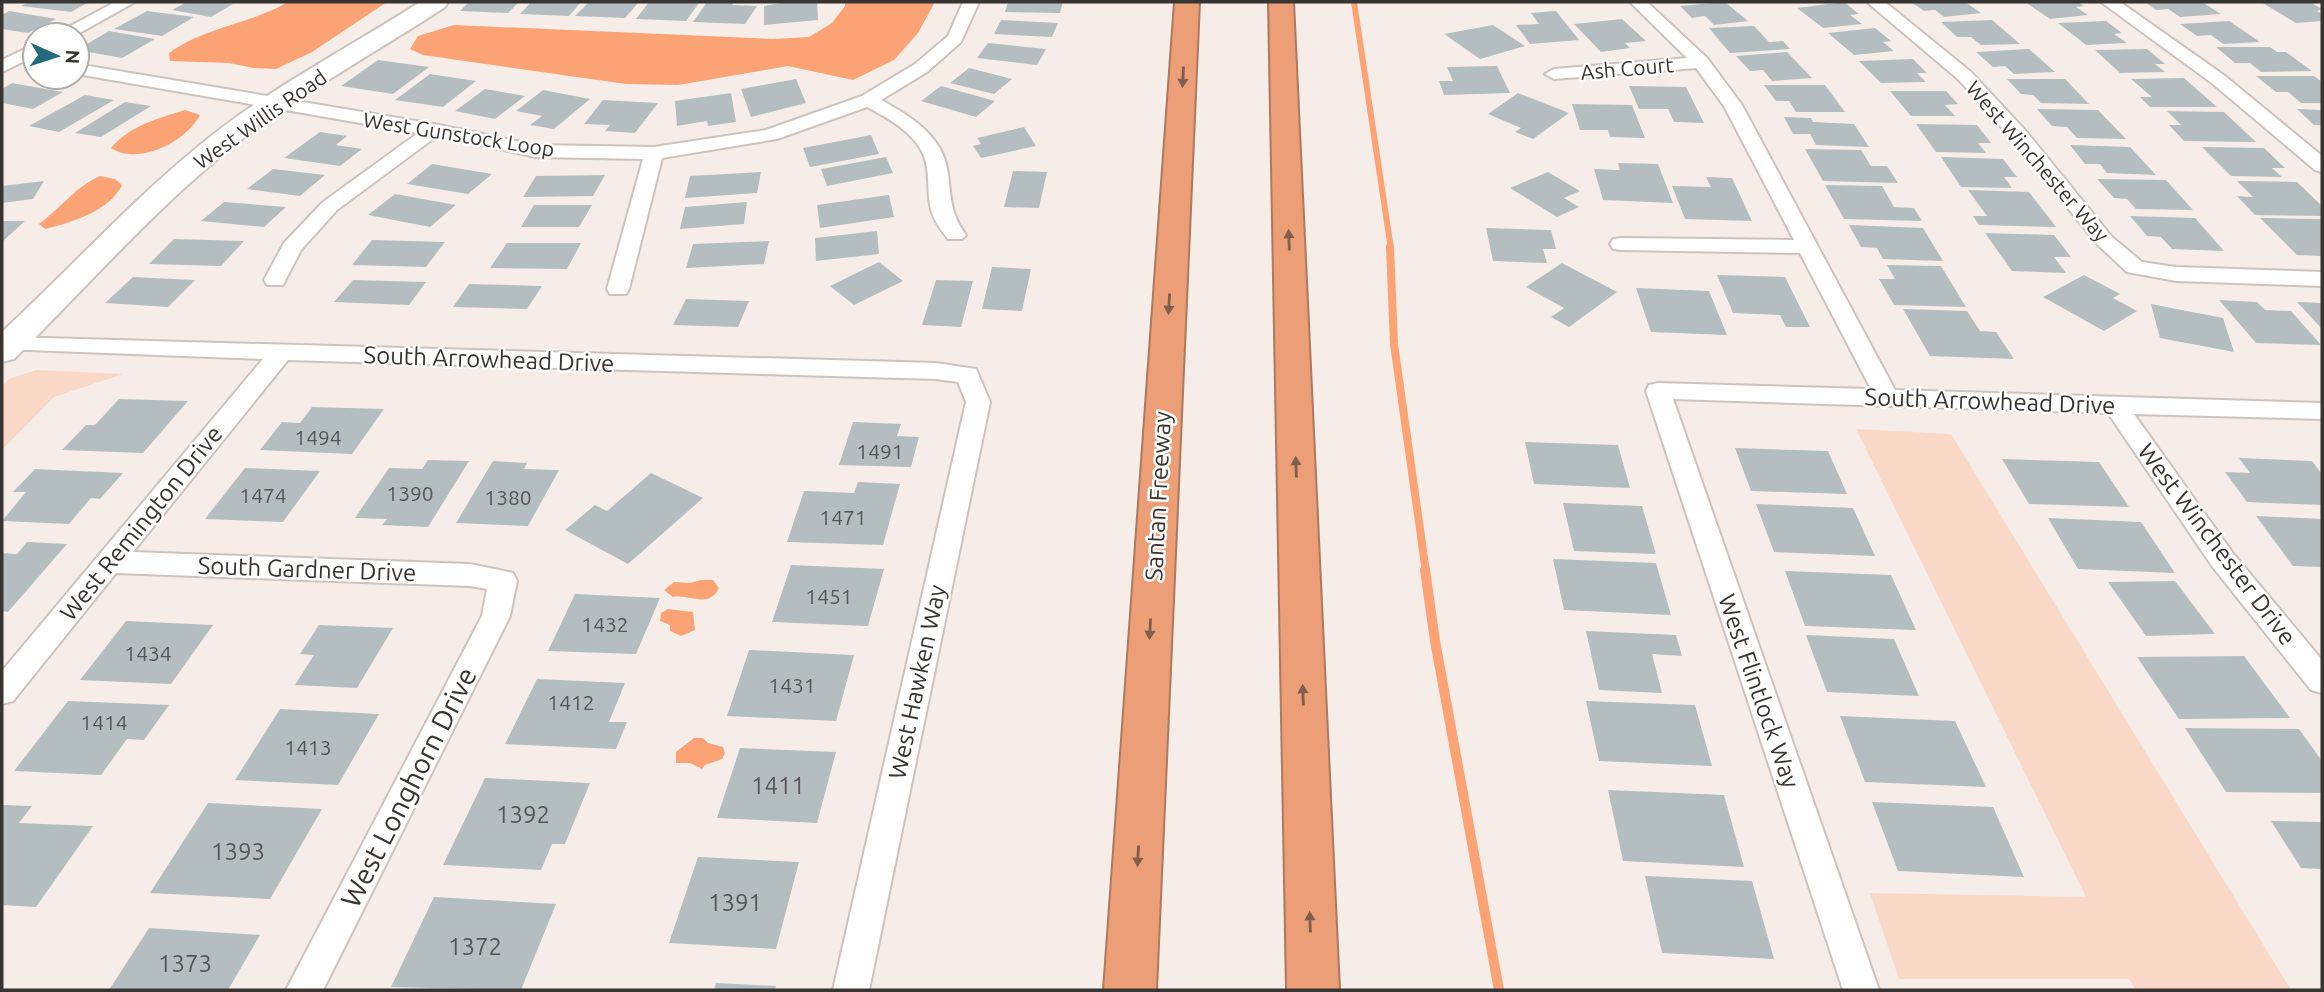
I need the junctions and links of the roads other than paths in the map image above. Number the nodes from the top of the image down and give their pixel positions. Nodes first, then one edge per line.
1 (127, 2) edge
2 (436, 2) edge
3 (971, 2) edge
4 (1281, 2) edge
5 (1290, 2) edge
6 (1638, 2) edge
7 (1875, 2) edge
8 (2109, 2) edge
9 (1187, 4) edge
10 (90, 21) edge
11 (1283, 51) junction
12 (1701, 62) junction
13 (91, 71) edge
14 (1554, 74) dead end
15 (868, 100) junction
16 (274, 104) junction
17 (433, 130) junction
18 (654, 153) junction
19 (2322, 166) edge
20 (955, 235) dead end
21 (1621, 244) dead end
22 (1808, 247) junction
23 (2322, 279) edge
24 (275, 280) dead end
25 (618, 289) dead end
26 (6, 347) edge
27 (281, 353) junction
28 (968, 375) joint
29 (1658, 391) joint
30 (1887, 397) junction
31 (2115, 405) junction
32 (2322, 411) edge
33 (110, 562) junction
34 (503, 581) joint
35 (2322, 681) edge
36 (2, 692) edge
37 (304, 990) edge
38 (851, 990) edge
39 (1128, 990) edge
40 (1312, 990) edge
41 (1861, 990) edge

1 - 10 street
2 - 16 street, West Willis Road
3 - 15 street, West Gunstock Loop
4 - 11 highway
5 - 11 highway
6 - 12 street
7 - 23 street, West Winchester Way
8 - 19 street
9 -> 39 highway, Santan Freeway
40 -> 11 highway
12 - 14 street, Ash Court
12 - 22 street
13 - 16 street, West Gunstock Loop
15 - 18 street, West Gunstock Loop
15 - 20 street
16 - 17 street, West Gunstock Loop
16 - 26 street, West Willis Road
17 - 18 street, West Gunstock Loop
17 - 24 street
18 - 25 street
21 - 22 street
22 - 30 street
26 - 27 street, South Arrowhead Drive
27 - 28 street, South Arrowhead Drive
27 - 33 street, West Remington Drive
28 - 38 street, West Hawken Way
29 - 30 street, South Arrowhead Drive
29 - 41 street, West Flintlock Way
30 - 31 street, South Arrowhead Drive
31 - 32 street, South Arrowhead Drive
31 - 35 street, West Winchester Drive
33 - 34 street, South Gardner Drive
33 - 36 street, West Remington Drive
34 - 37 street, West Longhorn Drive

